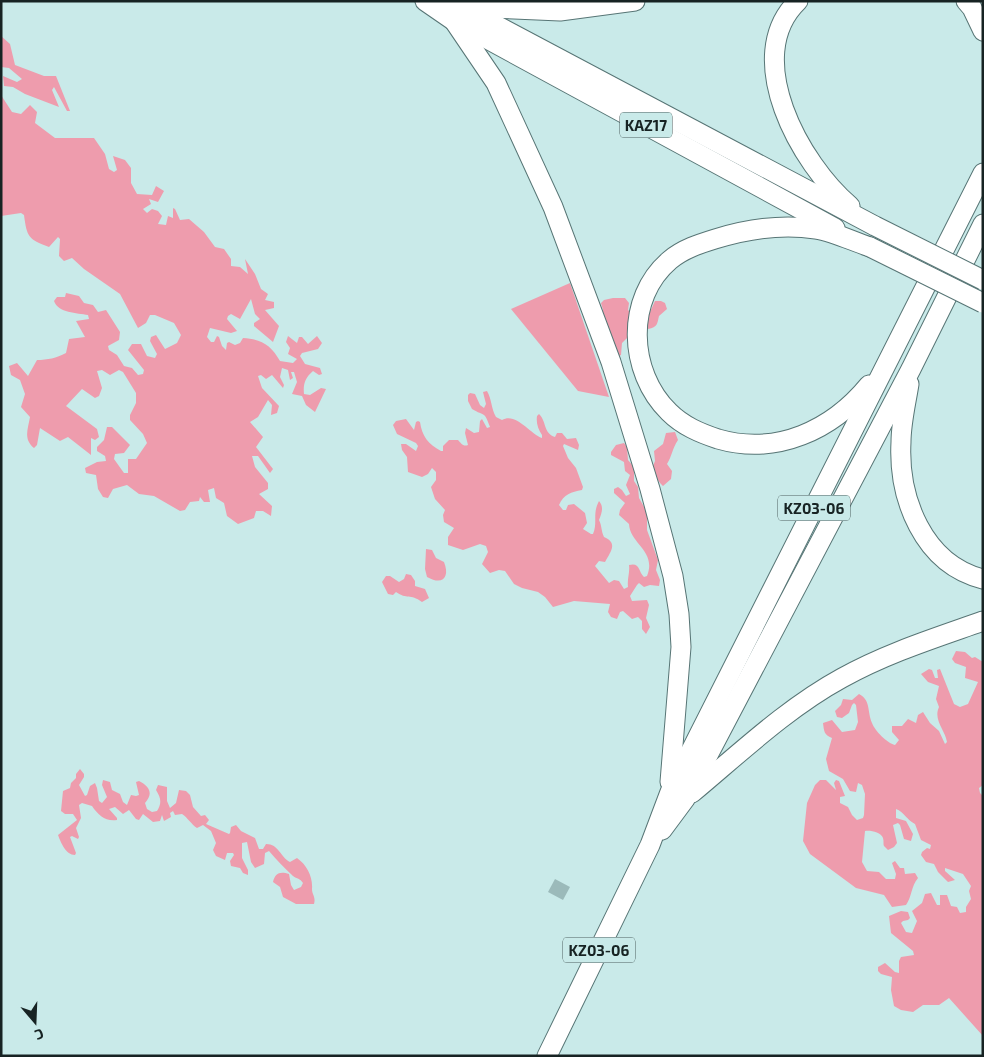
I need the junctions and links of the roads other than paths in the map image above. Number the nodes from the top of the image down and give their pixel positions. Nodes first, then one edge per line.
1 (424, 1) edge
2 (635, 1) edge
3 (798, 1) edge
4 (966, 1) edge
5 (454, 9) edge
6 (983, 31) edge
7 (983, 173) edge
8 (983, 224) edge
9 (875, 226) junction
10 (870, 247) junction
11 (983, 280) edge
12 (983, 302) edge
13 (889, 360) junction
14 (911, 369) junction
15 (983, 580) edge
16 (983, 621) edge
17 (677, 795) junction
18 (547, 1056) edge

1 - 5 main road, KAZ17
2 - 5 main road
3 - 9 main road
4 - 6 main road
5 - 9 main road, KAZ17
5 - 10 main road, KAZ17
5 - 17 main road
7 - 13 main road, KZ03-06
8 - 14 main road, KZ03-06
9 - 11 main road, KAZ17, bridge
10 - 12 main road, KAZ17, bridge
10 - 13 main road
13 - 17 main road, KZ03-06
14 - 15 main road
14 - 17 main road, KZ03-06
16 - 17 main road
17 - 18 main road, KZ03-06

